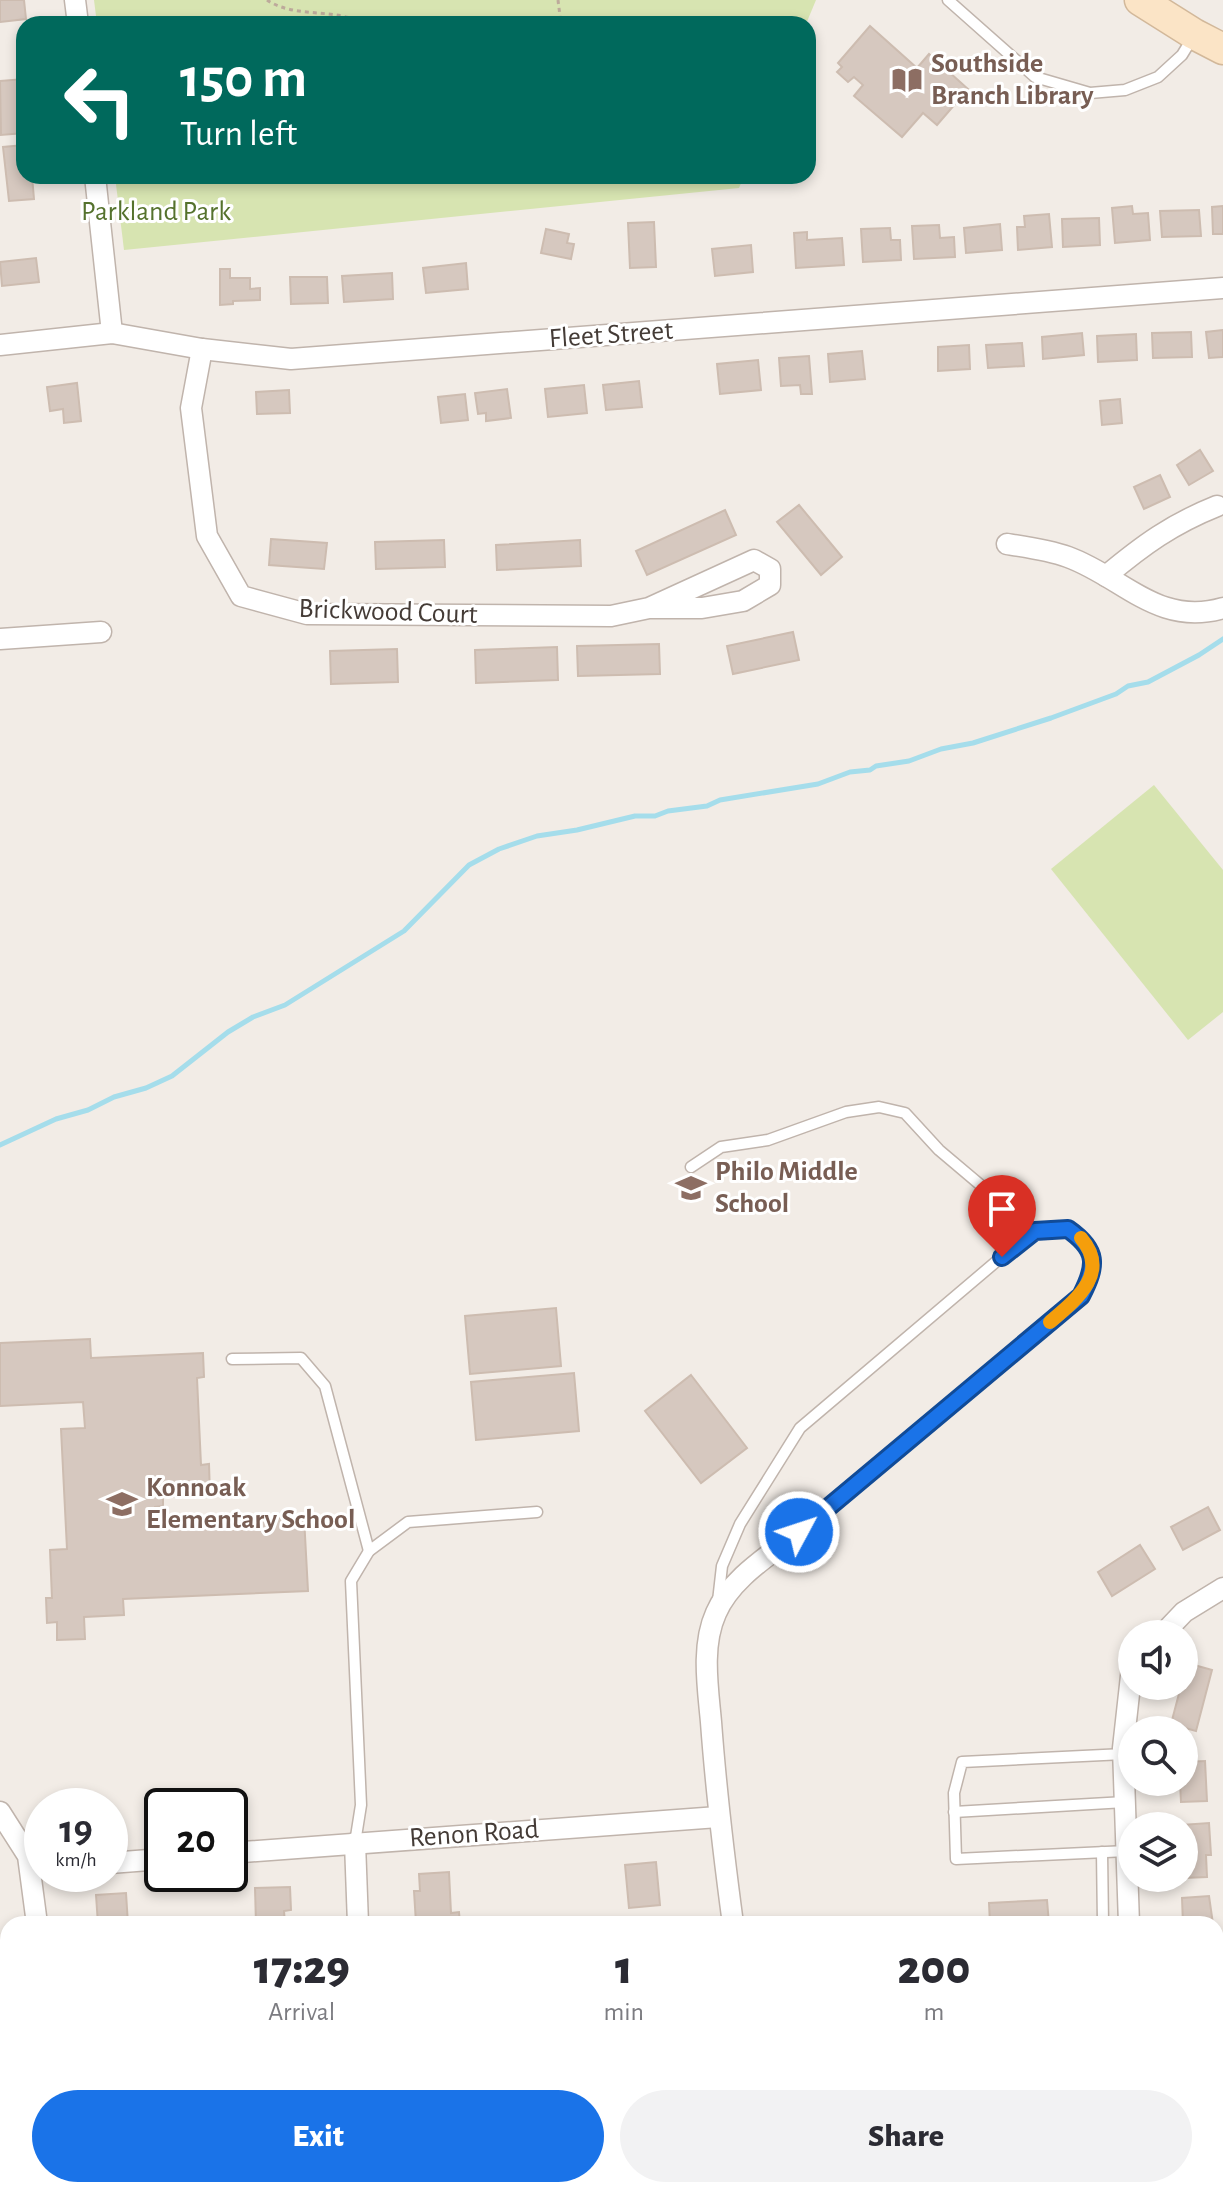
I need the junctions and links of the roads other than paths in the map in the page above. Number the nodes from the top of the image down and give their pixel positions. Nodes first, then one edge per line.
1 (948, 0) edge
2 (1140, 0) edge
3 (1194, 34) junction
4 (1223, 49) edge
5 (96, 184) edge
6 (1223, 288) edge
7 (112, 333) junction
8 (0, 345) edge
9 (202, 349) junction
10 (1217, 506) dead end
11 (1007, 544) dead end
12 (1106, 576) junction
13 (649, 608) junction
14 (1223, 608) edge
15 (101, 632) dead end
16 (0, 639) edge
17 (691, 1167) dead end
18 (1035, 1231) junction
19 (232, 1359) dead end
20 (537, 1512) dead end
21 (799, 1532) joint
22 (369, 1551) junction
23 (1223, 1588) edge
24 (716, 1612) junction
25 (1176, 1620) edge
26 (1118, 1754) edge
27 (1125, 1796) edge
28 (1125, 1802) junction
29 (0, 1812) edge
30 (954, 1812) junction
31 (1125, 1812) edge
32 (718, 1817) junction
33 (355, 1843) junction
34 (24, 1850) edge
35 (1118, 1851) edge
36 (248, 1852) edge
37 (1102, 1852) junction
38 (37, 1892) edge
39 (1128, 1892) edge
40 (37, 1916) edge
41 (358, 1916) edge
42 (732, 1916) edge
43 (1103, 1916) edge
44 (1129, 1916) edge

1 - 3 lane
2 - 3 street
3 - 4 street
5 - 7 street
6 - 9 street, Fleet Street
7 - 8 street, Fleet Street
7 - 9 street, Fleet Street
9 - 13 street, Brickwood Court
10 - 12 street
11 - 12 street
12 - 14 street
13 - 13 street, Brickwood Court
15 - 16 street
17 - 18 lane
18 - 21 lane
18 - 24 lane
19 - 22 lane
20 - 22 lane
21 - 24 street
22 - 33 lane
23 - 25 street
24 - 32 street
26 - 30 lane
27 - 28 street
28 - 30 lane
28 - 31 street
29 - 34 street
30 - 37 lane
32 - 33 street, Renon Road
32 - 42 street
33 - 36 street, Renon Road
33 - 41 street
35 - 37 lane
37 - 43 lane
38 - 40 street
39 - 44 street

